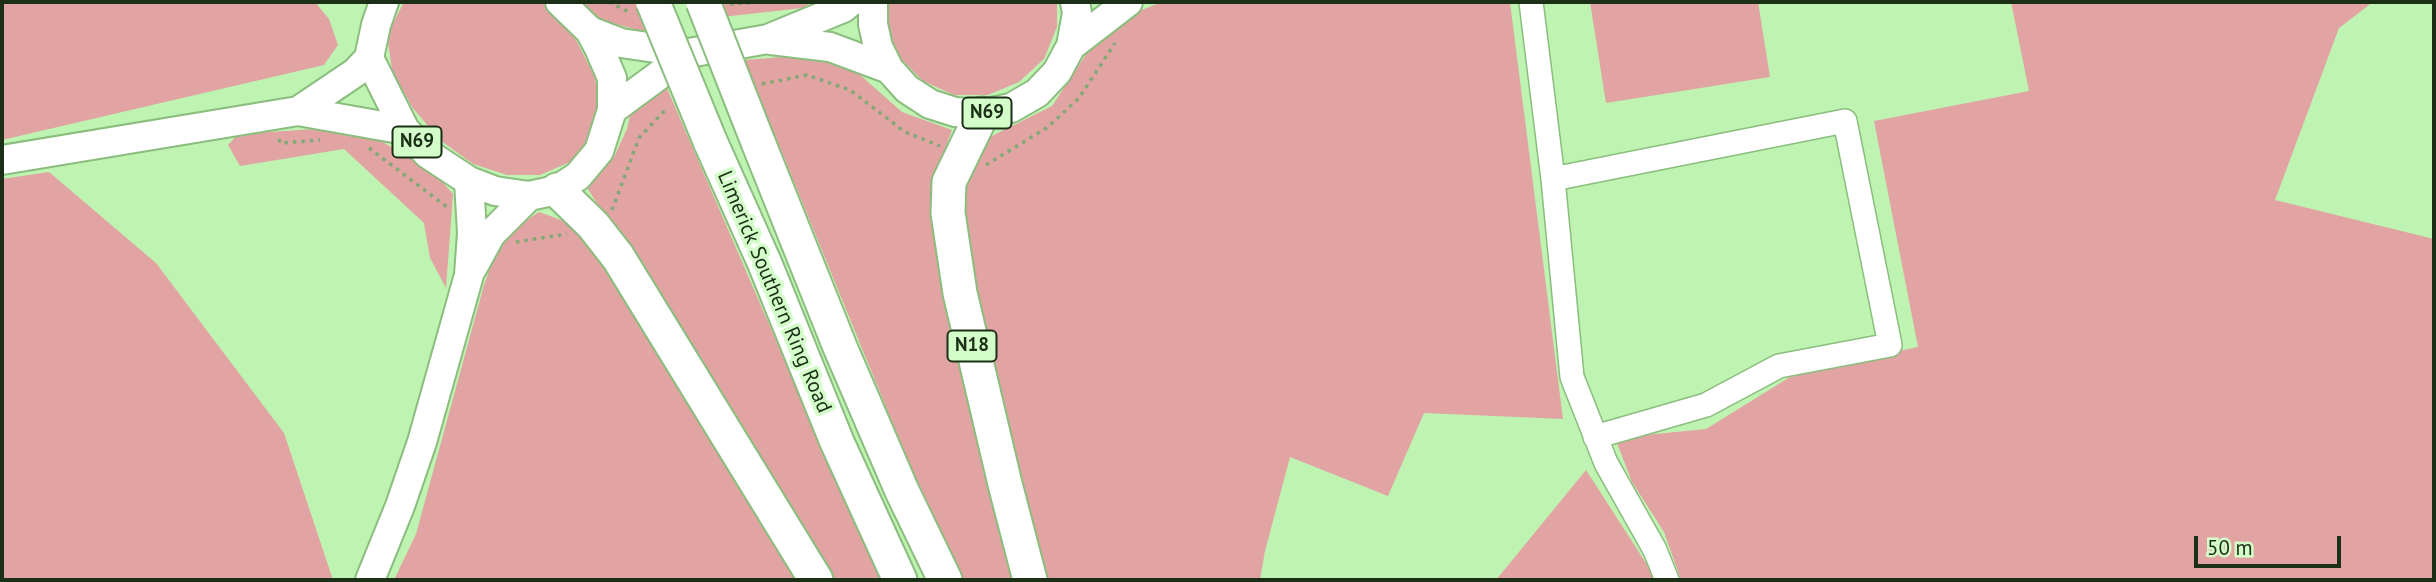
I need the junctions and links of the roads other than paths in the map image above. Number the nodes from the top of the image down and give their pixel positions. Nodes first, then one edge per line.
1 (384, 2) edge
2 (560, 2) edge
3 (653, 2) edge
4 (703, 2) edge
5 (850, 2) edge
6 (873, 2) edge
7 (1075, 2) edge
8 (1128, 2) edge
9 (1531, 2) edge
10 (590, 31) junction
11 (768, 39) junction
12 (1071, 46) junction
13 (689, 53) junction
14 (369, 58) junction
15 (890, 69) junction
16 (612, 110) junction
17 (298, 111) junction
18 (982, 114) junction
19 (405, 130) junction
20 (2, 160) edge
21 (1553, 179) junction
22 (469, 181) junction
23 (543, 193) junction
24 (469, 275) junction
25 (1595, 436) junction
26 (370, 580) edge
27 (816, 580) edge
28 (900, 580) edge
29 (945, 580) edge
30 (1030, 580) edge
31 (1667, 580) edge

1 - 14 main road
2 - 10 main road, N69
3 - 28 highway, Limerick Southern Ring Road, bridge
4 - 29 highway, Limerick Southern Ring Road, bridge
5 - 11 main road, N69
6 - 15 main road, N69
7 - 12 main road, N69
8 - 12 main road
9 - 21 street
10 - 13 main road, N69
10 - 16 main road, N69
11 - 13 main road, N69
11 - 15 main road, N69
12 - 18 main road, N69
13 - 16 main road, N69
14 - 17 main road, N69
14 - 19 main road, N69
15 - 18 main road, N69
16 - 23 main road, N69
17 - 19 main road, N69
17 - 20 main road, N69
18 - 30 highway, N18
19 - 22 main road, N69
21 - 25 street
21 - 25 street
22 - 23 main road, N69
22 - 24 main road
23 - 24 main road
23 - 27 highway
24 - 26 main road
25 - 31 street

